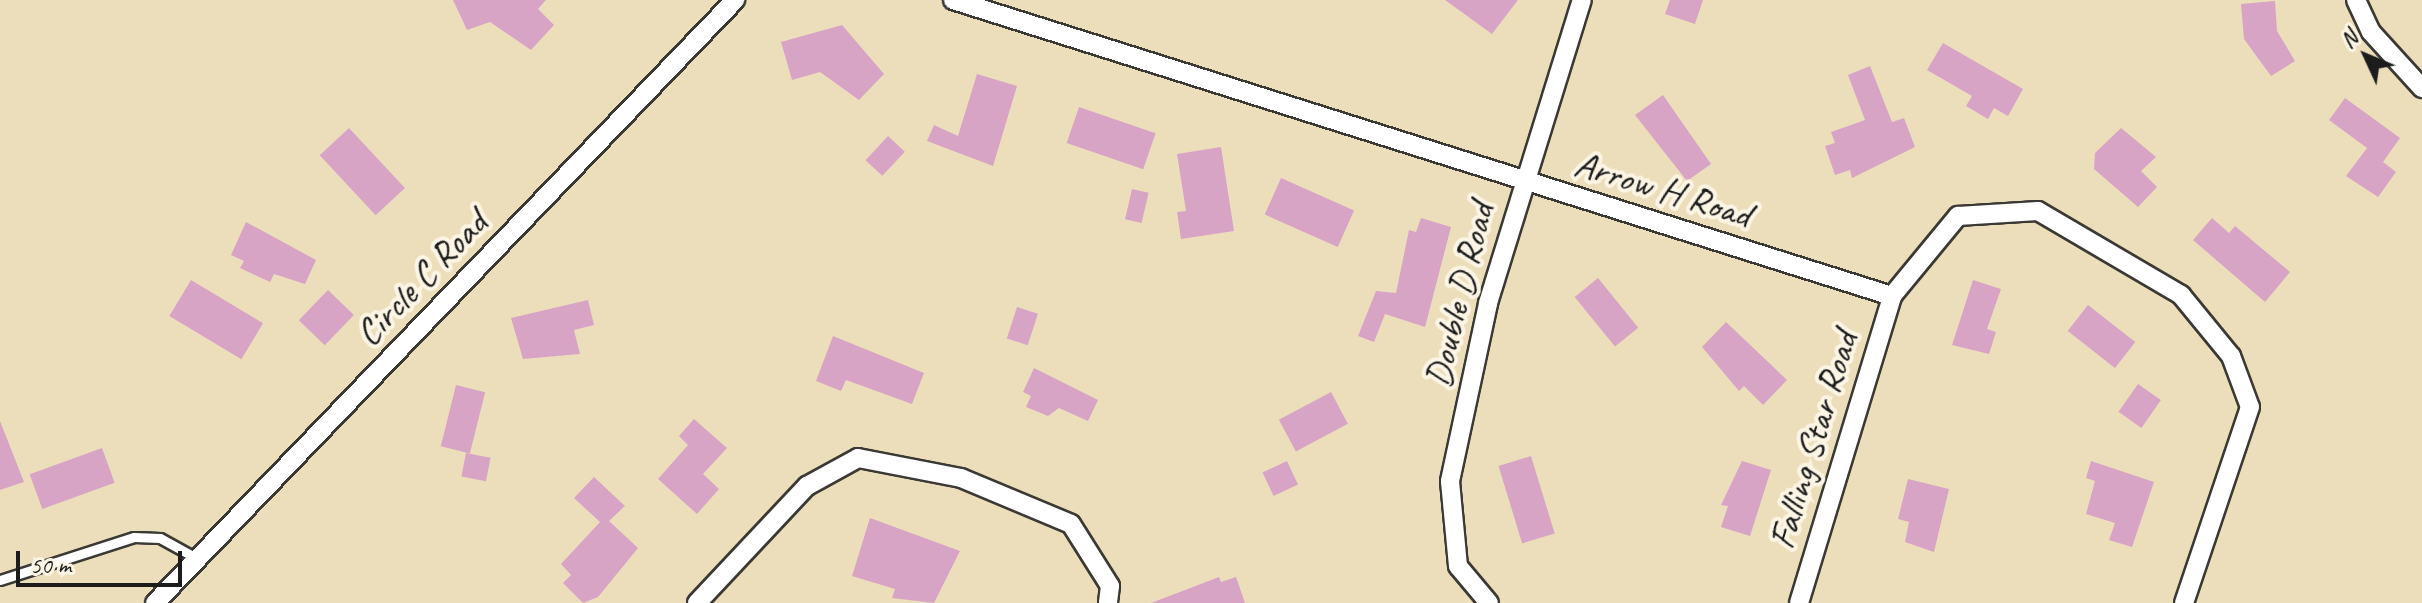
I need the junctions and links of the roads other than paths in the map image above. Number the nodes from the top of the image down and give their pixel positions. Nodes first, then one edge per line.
1 (735, 0) edge
2 (953, 0) edge
3 (1582, 0) edge
4 (2356, 0) edge
5 (2422, 88) edge
6 (1523, 180) junction
7 (1892, 296) junction
8 (198, 559) junction
9 (0, 580) edge
10 (155, 603) edge
11 (697, 603) edge
12 (1108, 603) edge
13 (1489, 603) edge
14 (1799, 603) edge
15 (2184, 603) edge

1 - 8 street, Circle C Road
2 - 6 street, Arrow H Road
3 - 6 street, Double D Road
4 - 5 street
6 - 7 street, Arrow H Road
6 - 13 street, Double D Road
7 - 14 street, Falling Star Road
7 - 15 street
8 - 9 lane
8 - 10 street, Circle C Road
11 - 12 street

